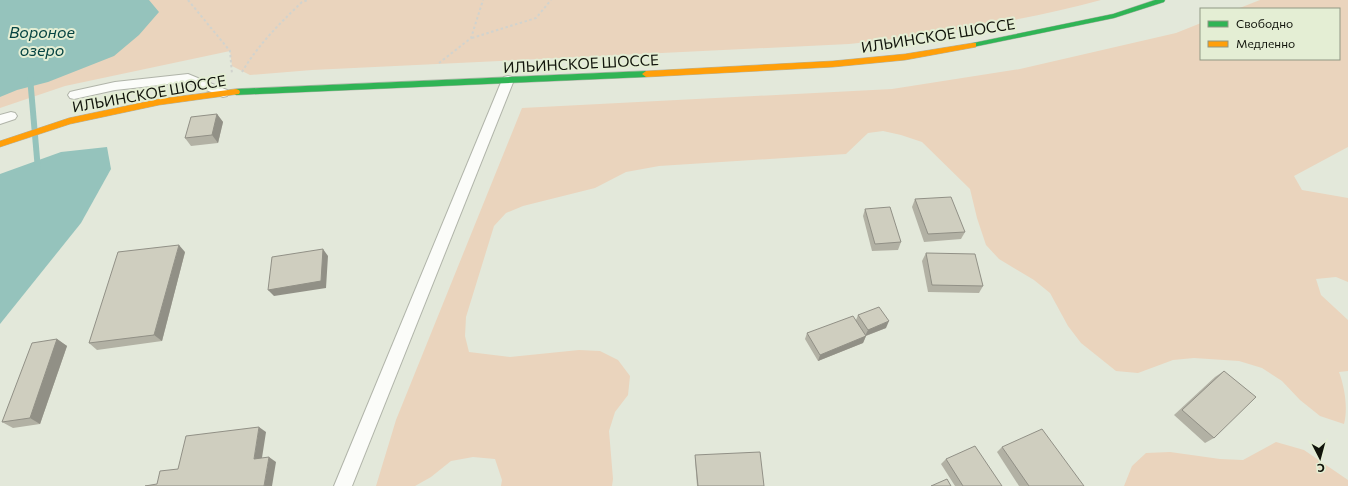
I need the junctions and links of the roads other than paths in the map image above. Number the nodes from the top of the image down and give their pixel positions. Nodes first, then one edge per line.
1 (1162, 0) edge
2 (508, 80) junction
3 (227, 92) junction
4 (74, 95) dead end
5 (0, 144) edge
6 (343, 486) edge

1 - 2 main road, ИЛЬИНСКОЕ ШОССЕ
2 - 3 main road, ИЛЬИНСКОЕ ШОССЕ
2 - 6 lane
3 - 4 lane
3 - 5 main road, ИЛЬИНСКОЕ ШОССЕ

